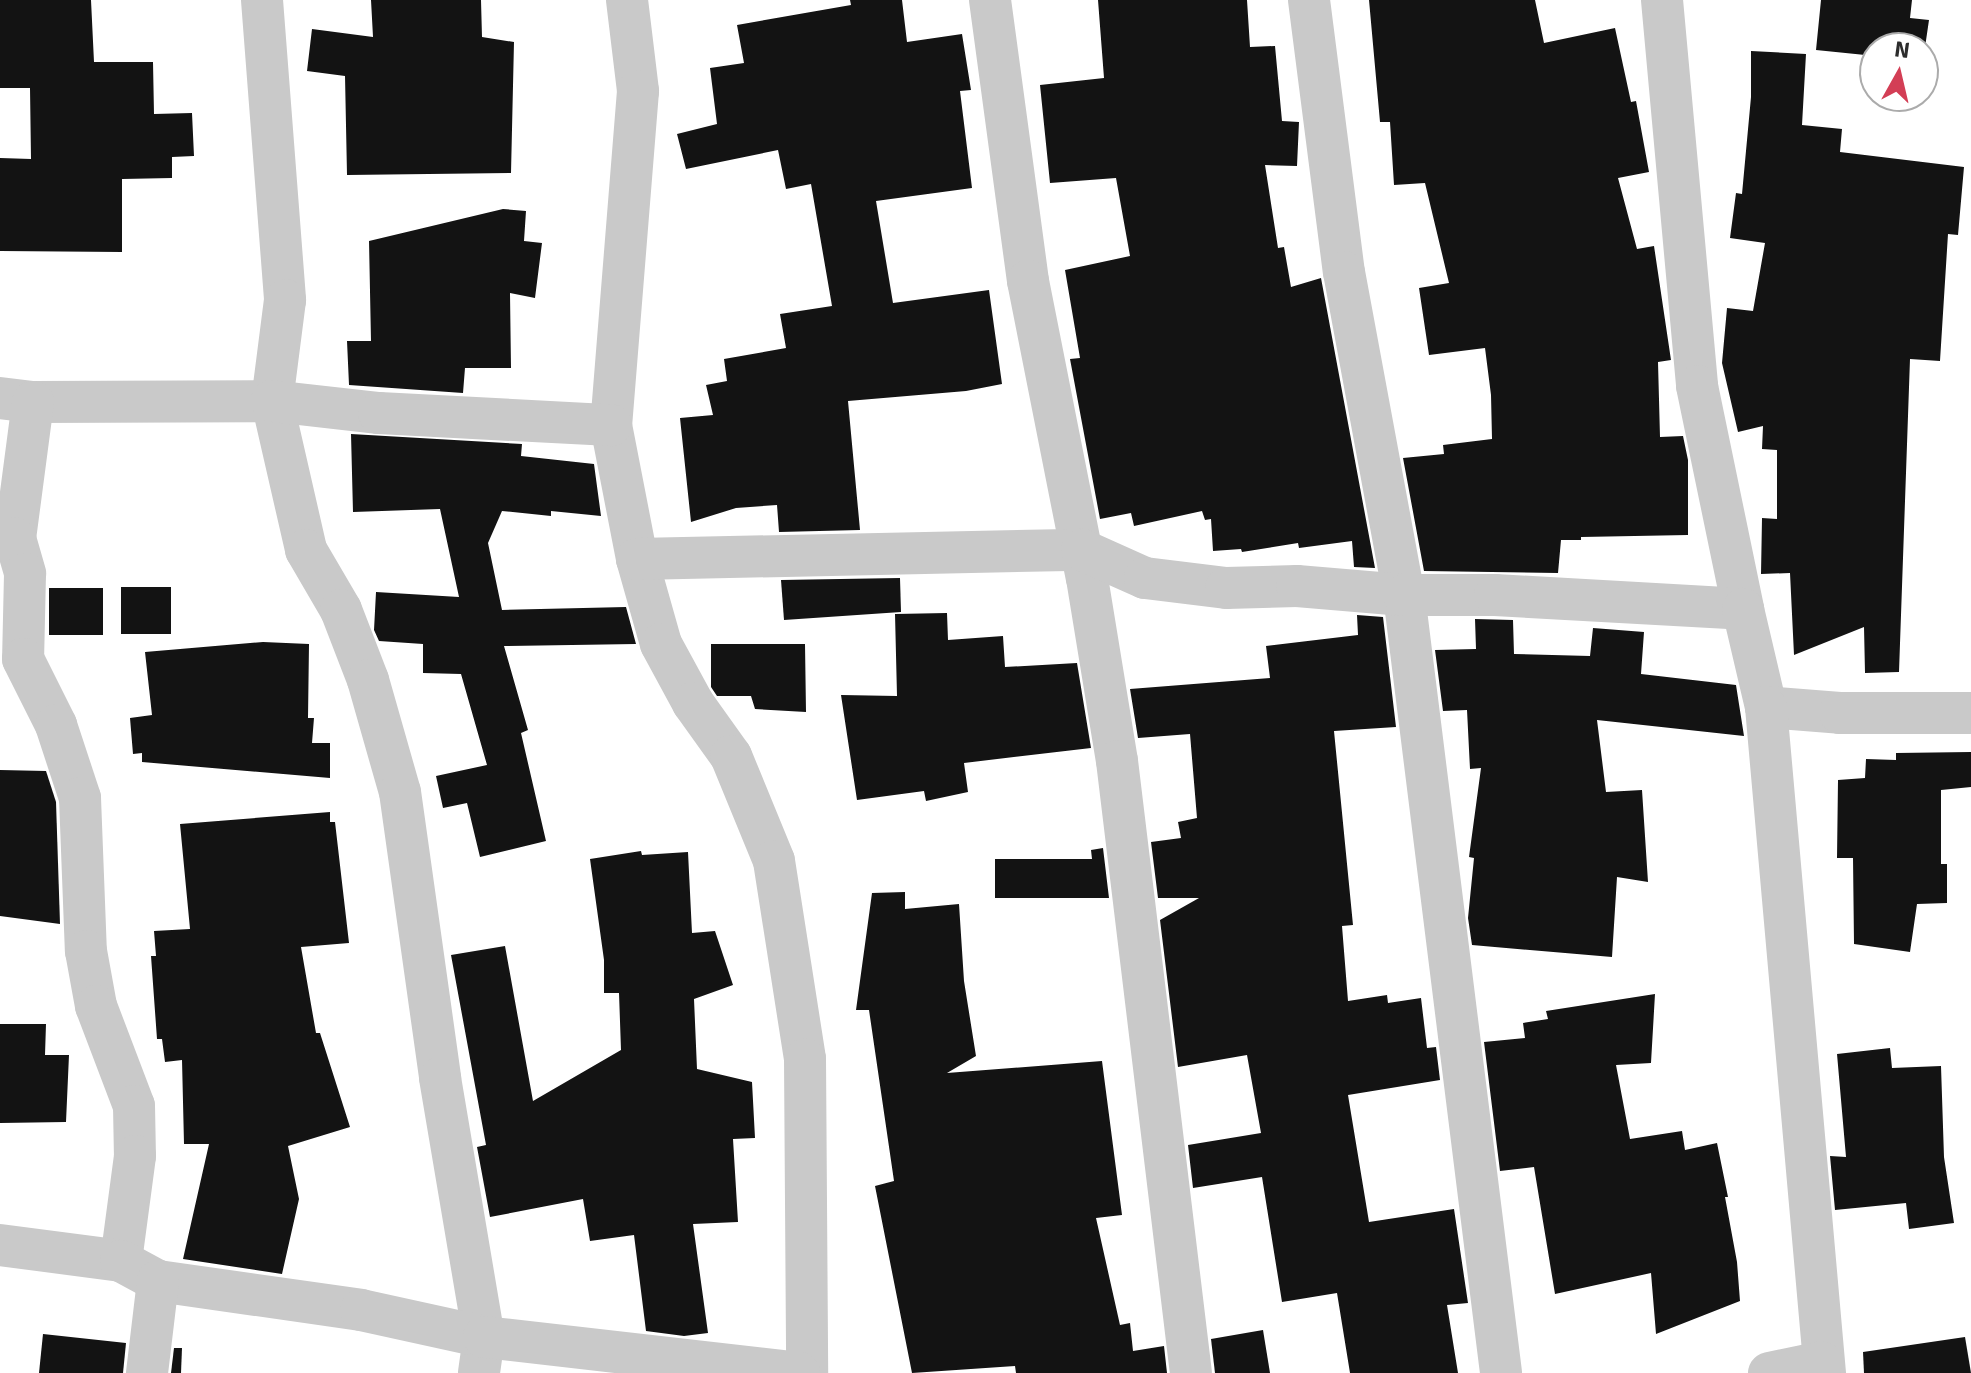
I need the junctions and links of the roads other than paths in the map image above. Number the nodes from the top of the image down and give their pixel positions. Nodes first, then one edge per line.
1 (262, 0) edge
2 (627, 0) edge
3 (990, 0) edge
4 (1309, 0) edge
5 (1663, 1) edge
6 (16, 400) edge
7 (272, 401) junction
8 (611, 425) junction
9 (1082, 550) junction
10 (637, 559) junction
11 (1404, 595) junction
12 (1743, 609) junction
13 (1766, 707) junction
14 (1971, 713) edge
15 (0, 1245) edge
16 (121, 1261) junction
17 (158, 1281) junction
18 (481, 1355) edge
19 (1824, 1367) edge
20 (147, 1373) edge
21 (799, 1373) edge
22 (807, 1373) edge
23 (1191, 1373) edge
24 (1501, 1373) edge
25 (1769, 1373) edge

1 - 7 street
2 - 8 street
3 - 9 street
4 - 11 street
5 - 12 street
6 - 7 street
6 - 16 street
7 - 8 street
7 - 18 street
8 - 10 street
9 - 10 street
9 - 11 street
9 - 23 street
10 - 22 street
11 - 12 street
11 - 24 street
12 - 13 street
13 - 14 street
13 - 19 street
15 - 16 street
16 - 17 street
17 - 18 street
17 - 20 street
18 - 21 street
19 - 25 street

